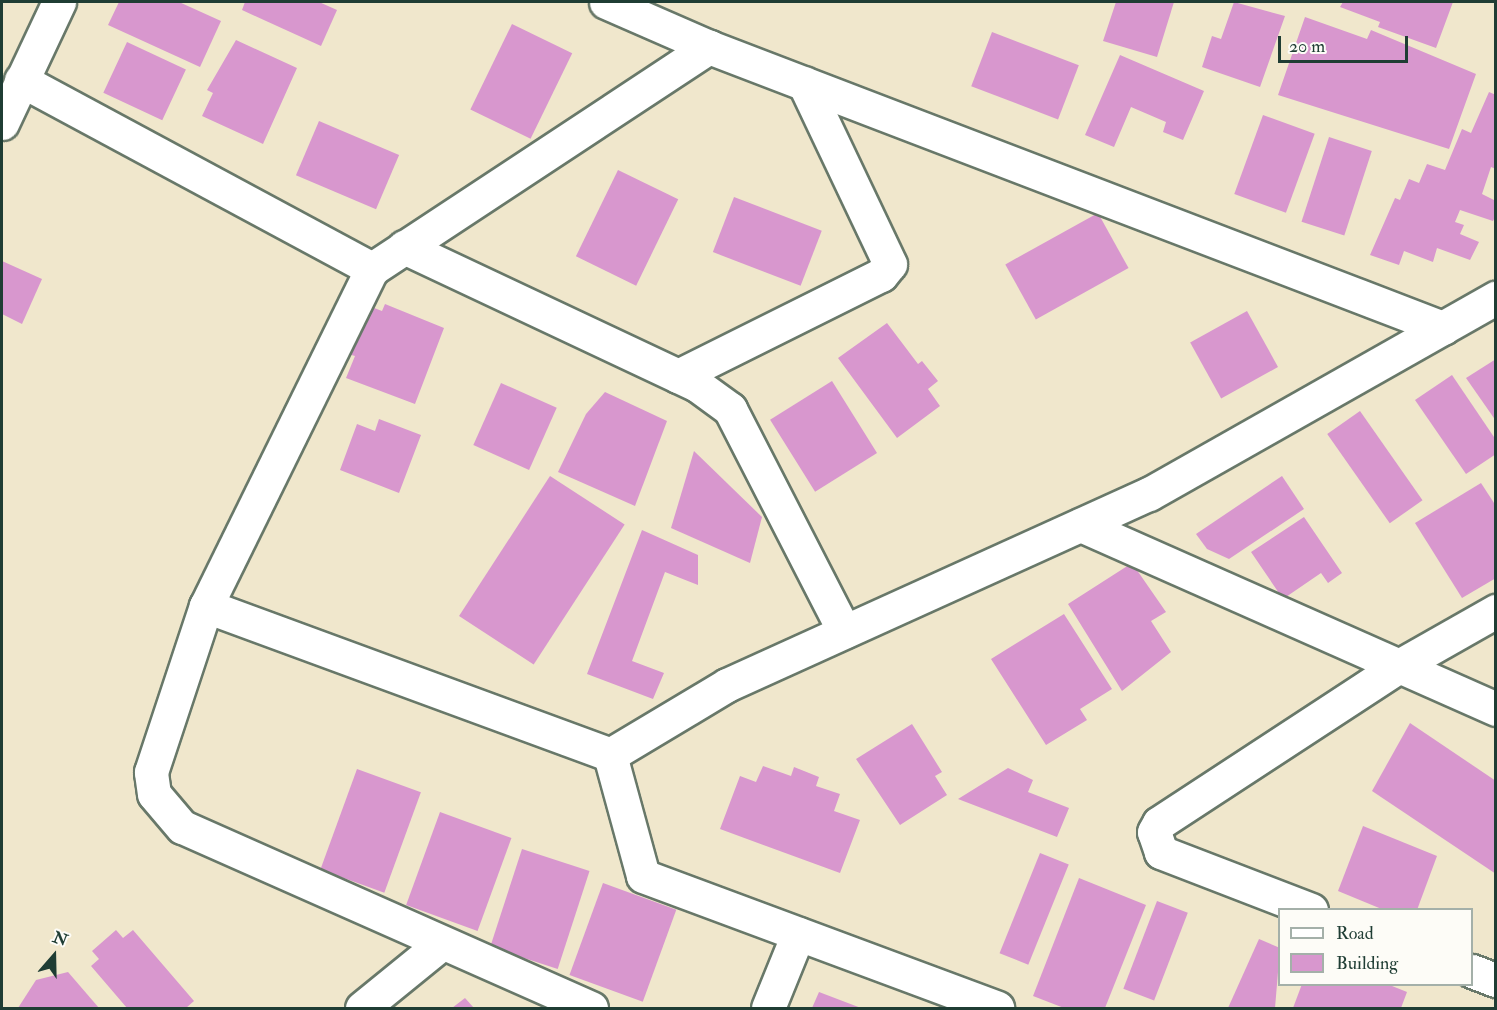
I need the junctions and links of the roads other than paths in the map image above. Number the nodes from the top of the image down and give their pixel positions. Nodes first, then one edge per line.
1 (58, 2) edge
2 (606, 2) edge
3 (654, 11) edge
4 (708, 47) junction
5 (21, 80) junction
6 (804, 83) junction
7 (2, 123) edge
8 (404, 247) junction
9 (372, 269) junction
10 (1496, 298) edge
11 (1443, 328) junction
12 (678, 376) junction
13 (1081, 525) junction
14 (206, 606) junction
15 (1496, 611) edge
16 (844, 632) junction
17 (1399, 666) junction
18 (1496, 709) edge
19 (610, 755) junction
20 (1308, 908) edge
21 (798, 934) junction
22 (442, 943) junction
23 (1473, 971) edge
24 (1496, 980) edge
25 (362, 1008) edge
26 (591, 1008) edge
27 (768, 1008) edge
28 (997, 1008) edge

1 - 5 street
2 - 3 street
3 - 4 street
4 - 6 street
4 - 8 street
5 - 7 street
5 - 9 street
6 - 11 street
6 - 12 street
8 - 9 street
8 - 12 street
9 - 14 street
10 - 11 street
11 - 13 street
12 - 16 street
13 - 16 street
13 - 17 street
14 - 19 street
14 - 22 street
15 - 17 street
16 - 19 street
17 - 18 street
17 - 20 street
19 - 21 street
21 - 27 street
21 - 28 street
22 - 25 street
22 - 26 street
23 - 24 street

